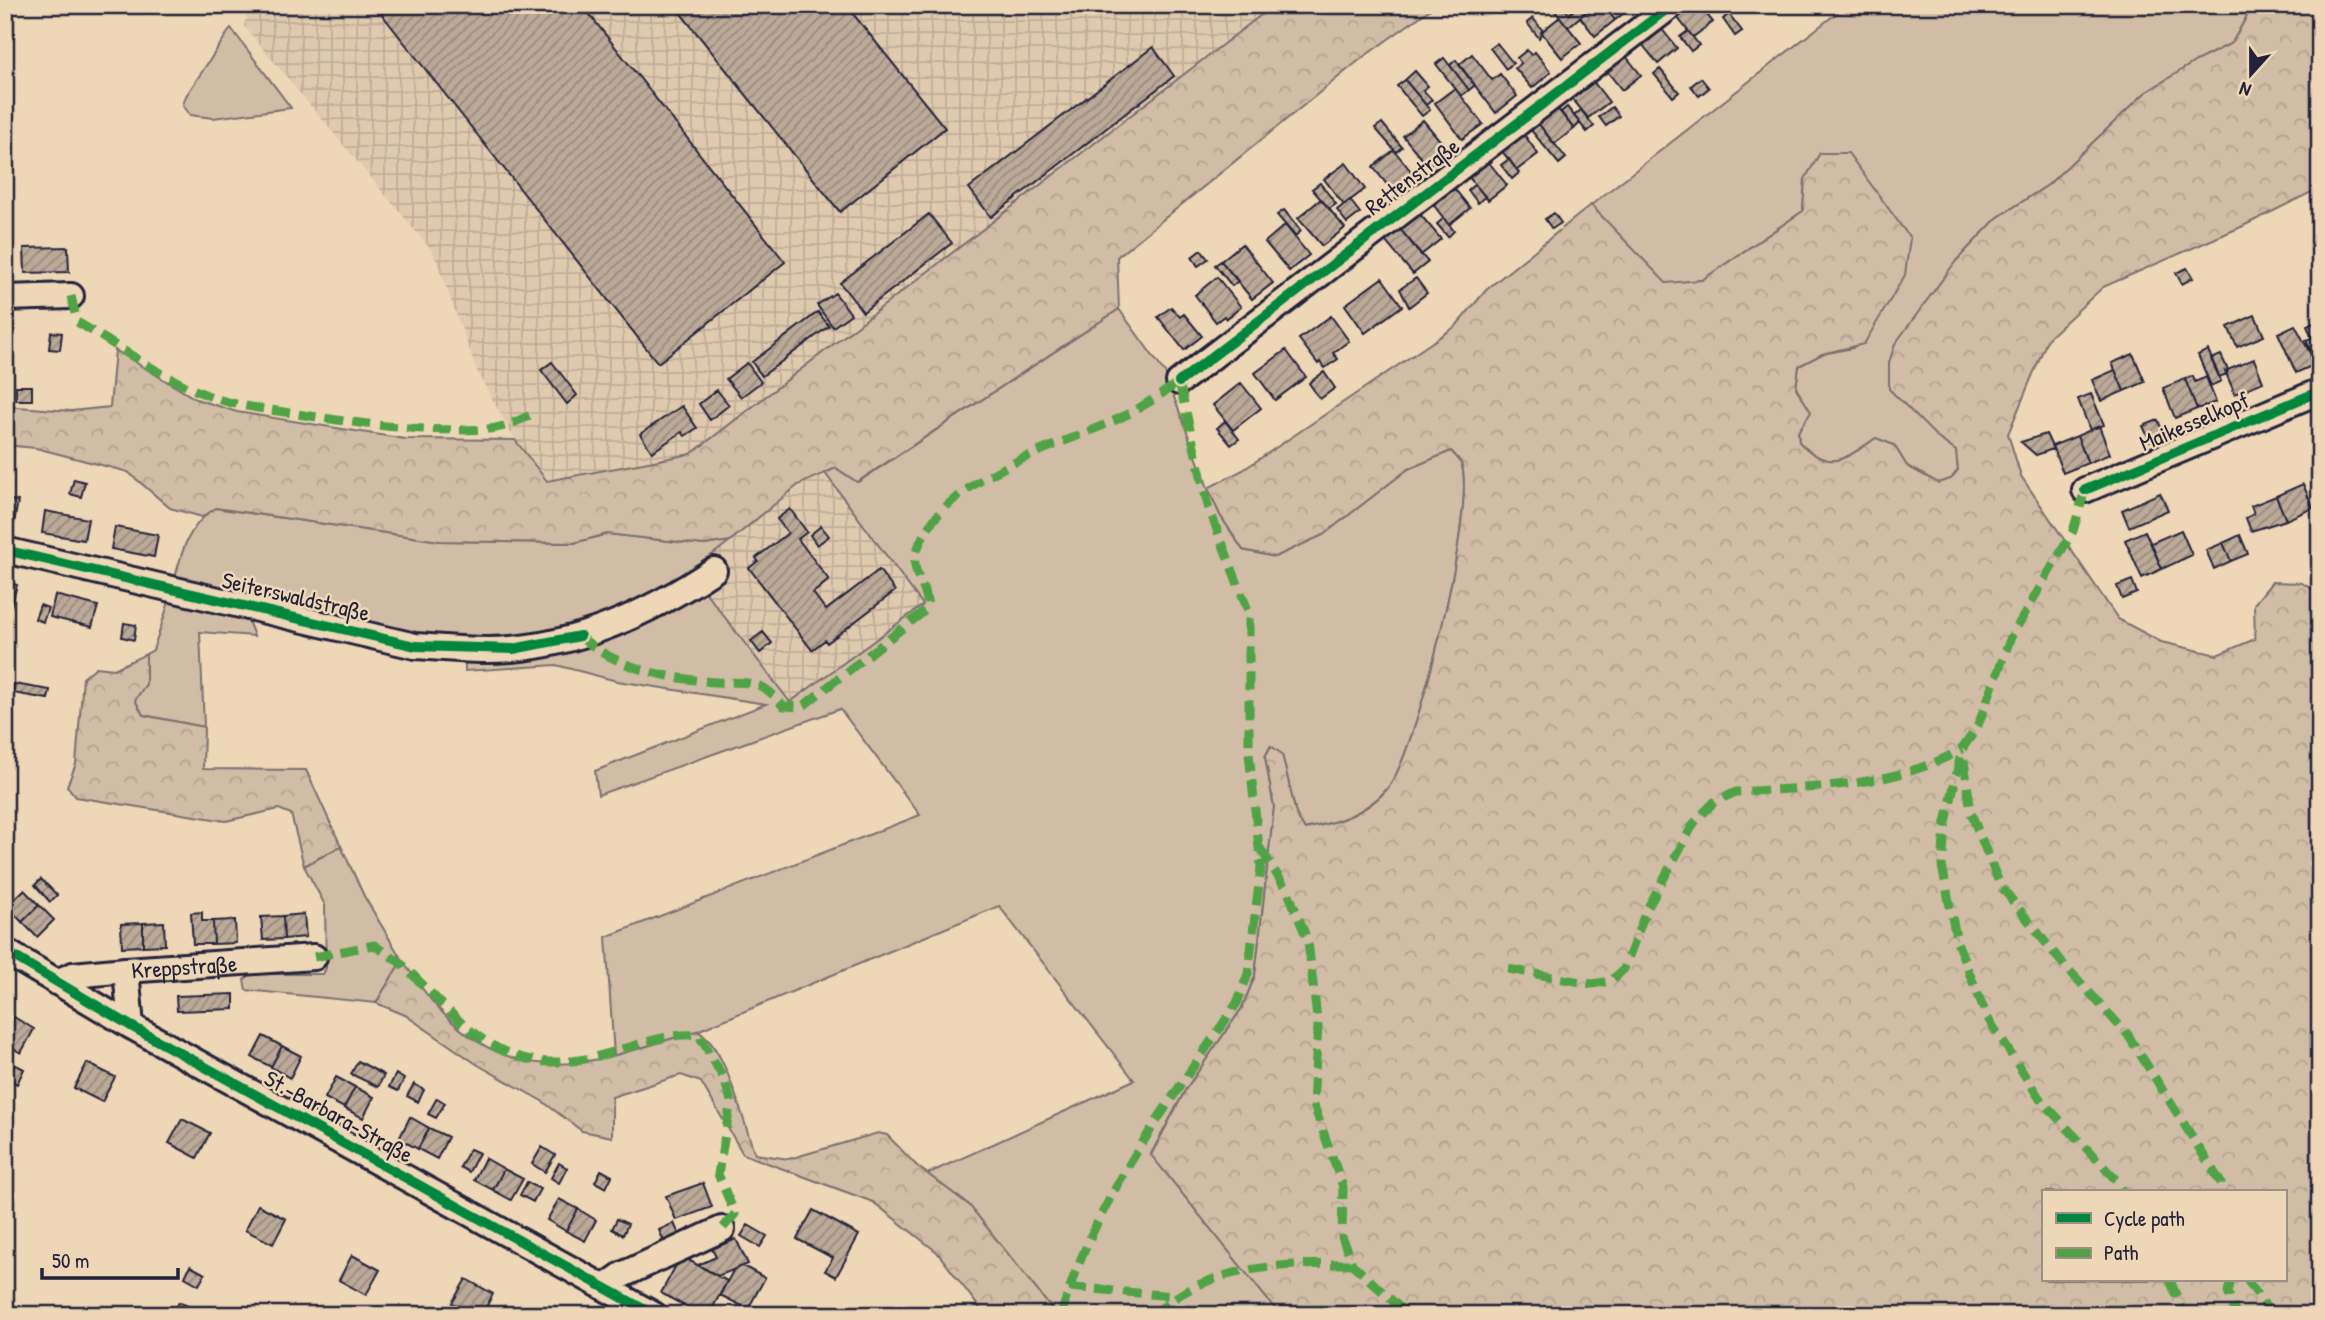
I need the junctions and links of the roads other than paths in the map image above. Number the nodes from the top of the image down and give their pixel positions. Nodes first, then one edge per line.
1 (1672, 5) edge
2 (71, 296) dead end
3 (5, 298) edge
4 (1179, 382) dead end
5 (2320, 391) edge
6 (2085, 490) dead end
7 (5, 550) edge
8 (714, 570) dead end
9 (5, 951) edge
10 (314, 957) dead end
11 (127, 970) junction
12 (56, 982) junction
13 (131, 1026) junction
14 (722, 1229) dead end
15 (605, 1287) junction
16 (654, 1315) edge

1 - 4 street, Rettenstraße
2 - 3 street
5 - 6 street, Maikesselkopf
7 - 8 street, Seiterswaldstraße
9 - 12 street, St.-Barbara-Straße
10 - 11 street, Kreppstraße
11 - 12 street, Kreppstraße
11 - 13 street
12 - 13 street, St.-Barbara-Straße
13 - 15 street, St.-Barbara-Straße
14 - 15 street
15 - 16 street, St.-Barbara-Straße

